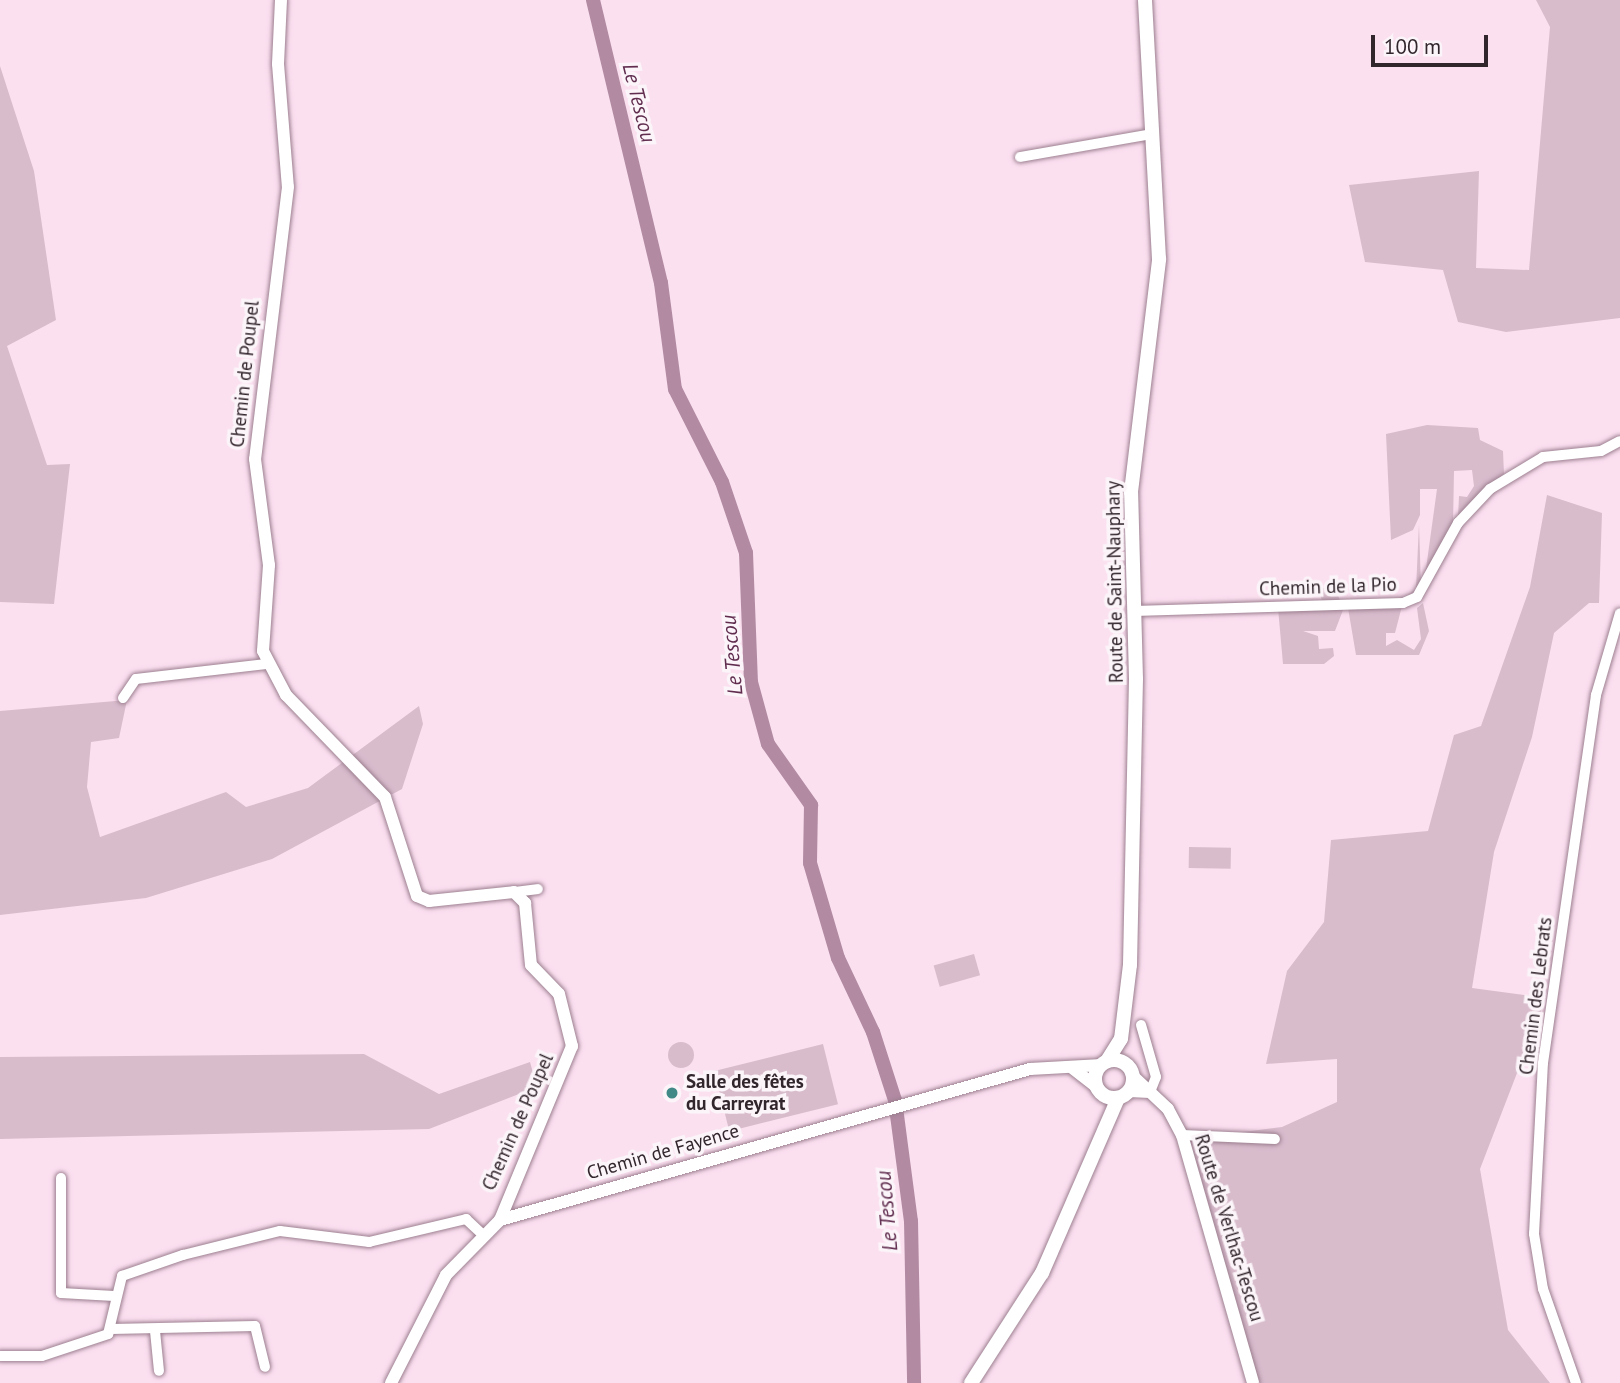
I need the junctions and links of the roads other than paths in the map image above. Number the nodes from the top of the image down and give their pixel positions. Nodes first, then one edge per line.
1 (281, 0) edge
2 (1145, 0) edge
3 (1152, 134) junction
4 (1020, 157) dead end
5 (1620, 441) edge
6 (1134, 611) junction
7 (1620, 612) edge
8 (266, 664) junction
9 (123, 698) dead end
10 (538, 889) dead end
11 (514, 892) junction
12 (1140, 1025) dead end
13 (1121, 1039) junction
14 (1104, 1063) junction
15 (1070, 1067) junction
16 (1130, 1070) junction
17 (1097, 1088) junction
18 (1150, 1092) junction
19 (1124, 1095) junction
20 (1102, 1123) junction
21 (1182, 1135) junction
22 (1275, 1139) dead end
23 (61, 1178) dead end
24 (500, 1220) junction
25 (481, 1233) junction
26 (114, 1296) junction
27 (111, 1329) junction
28 (155, 1331) junction
29 (0, 1356) edge
30 (265, 1367) dead end
31 (159, 1371) dead end
32 (391, 1383) edge
33 (971, 1383) edge
34 (1253, 1383) edge
35 (1576, 1383) edge

1 - 8 street, Chemin de Poupel
2 - 3 main road, Route de Saint-Nauphary
3 - 4 street
3 - 6 main road, Route de Saint-Nauphary
5 - 6 street, Chemin de la Pio
6 - 13 main road, Route de Saint-Nauphary
7 - 35 street, Chemin des Lebrats
8 - 9 street
8 - 11 street
10 - 11 street
11 - 24 street, Chemin de Poupel
12 - 18 street
13 - 14 main road, Route de Saint-Nauphary
13 - 16 main road, Route de Saint-Nauphary
14 - 15 street, Chemin de Fayence
14 - 16 main road
14 - 17 main road, Route de Saint-Nauphary
15 - 17 street
15 - 24 street, Chemin de Fayence
16 - 18 street, Route de Verlhac-Tescou
16 - 19 main road
17 - 19 main road
17 - 20 main road
18 - 19 street
18 - 21 street, Route de Verlhac-Tescou
19 - 20 main road
20 - 33 main road
21 - 22 street
21 - 34 street, Route de Verlhac-Tescou
23 - 26 street
24 - 25 street, Chemin de Fayence
25 - 26 street
25 - 32 street, Chemin de Fayence
26 - 27 street
27 - 28 street
27 - 29 street
28 - 30 street
28 - 31 street

